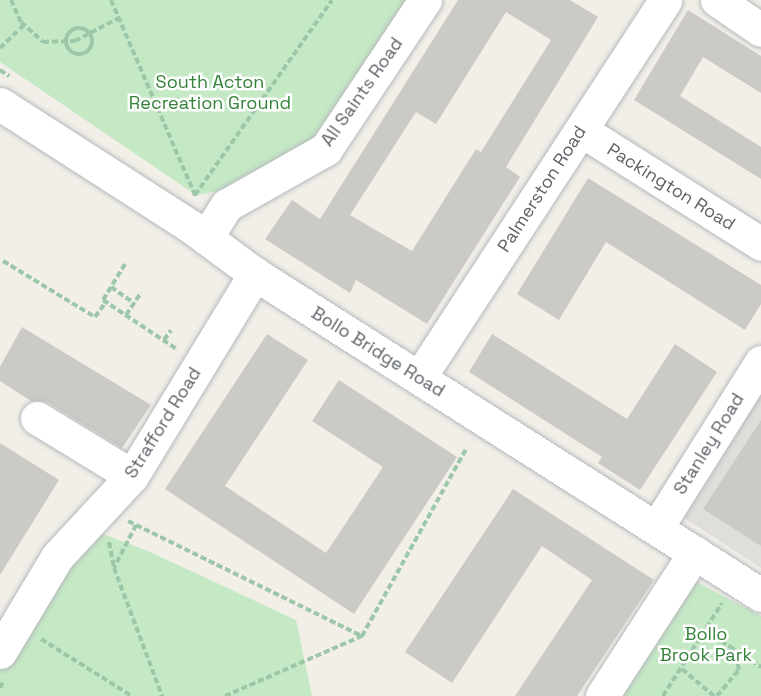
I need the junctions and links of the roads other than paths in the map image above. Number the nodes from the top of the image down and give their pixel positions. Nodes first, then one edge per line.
1 (425, 0) edge
2 (717, 0) edge
3 (652, 5) edge
4 (761, 30) edge
5 (10, 93) edge
6 (580, 130) junction
7 (200, 233) junction
8 (761, 244) edge
9 (255, 274) junction
10 (761, 362) edge
11 (419, 378) junction
12 (37, 418) dead end
13 (132, 476) junction
14 (657, 527) junction
15 (695, 552) junction
16 (749, 587) edge
17 (0, 652) edge
18 (602, 696) edge

1 - 7 street, All Saints Road
2 - 4 street
3 - 6 street, Palmerston Road
5 - 7 street, Bollo Bridge Road
6 - 8 street, Packington Road
6 - 11 street, Palmerston Road
7 - 9 street, Bollo Bridge Road
9 - 11 street, Bollo Bridge Road
9 - 13 street, Strafford Road
10 - 14 street, Stanley Road
11 - 14 street, Bollo Bridge Road
12 - 13 street
13 - 17 street, Strafford Road
14 - 15 street, Bollo Bridge Road
15 - 16 street, Bollo Bridge Road
15 - 18 street

